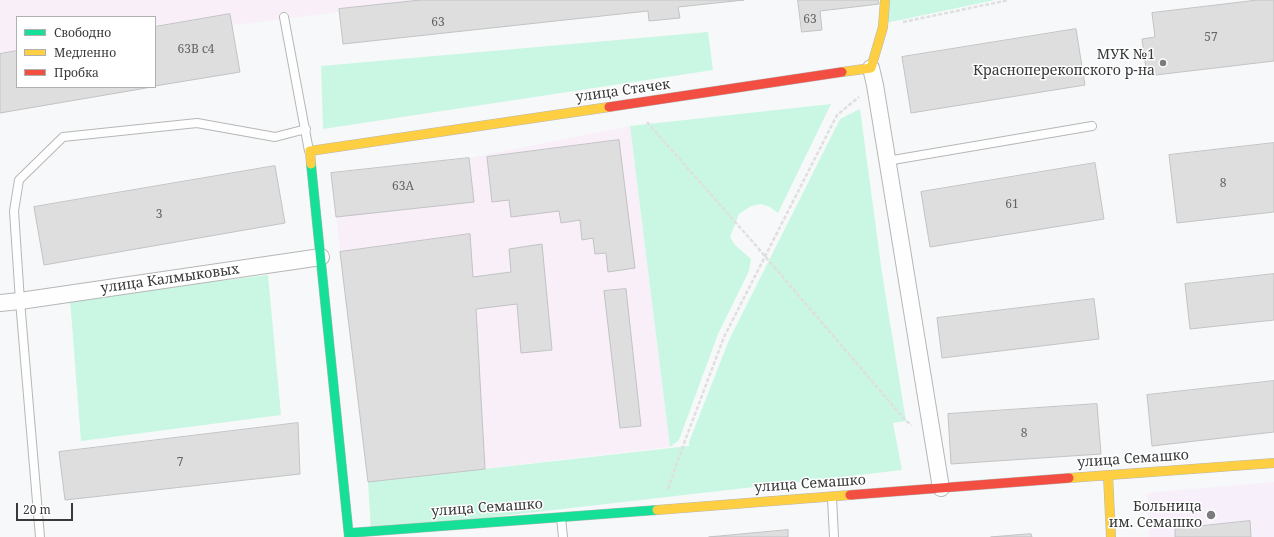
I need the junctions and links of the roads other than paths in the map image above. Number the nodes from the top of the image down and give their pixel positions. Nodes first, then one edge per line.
1 (885, 0) edge
2 (284, 16) dead end
3 (871, 68) junction
4 (1092, 126) dead end
5 (306, 130) junction
6 (310, 151) junction
7 (887, 161) junction
8 (321, 258) junction
9 (20, 301) junction
10 (0, 303) edge
11 (1274, 463) edge
12 (1108, 475) junction
13 (941, 488) junction
14 (832, 496) junction
15 (561, 517) junction
16 (349, 535) edge
17 (40, 537) edge
18 (564, 537) edge
19 (834, 537) edge
20 (1111, 537) edge

1 - 3 street
2 - 5 lane
3 - 6 street, улица Стачек
3 - 7 street
4 - 7 lane
5 - 6 lane
5 - 9 lane
6 - 8 street
7 - 13 street
8 - 9 street, улица Калмыковых
8 - 16 street
9 - 10 street, улица Калмыковых
9 - 17 lane
11 - 12 street, улица Семашко
12 - 13 street, улица Семашко
12 - 20 street
13 - 14 street, улица Семашко
14 - 15 street, улица Семашко
14 - 19 lane
15 - 16 street, улица Семашко
15 - 18 lane

